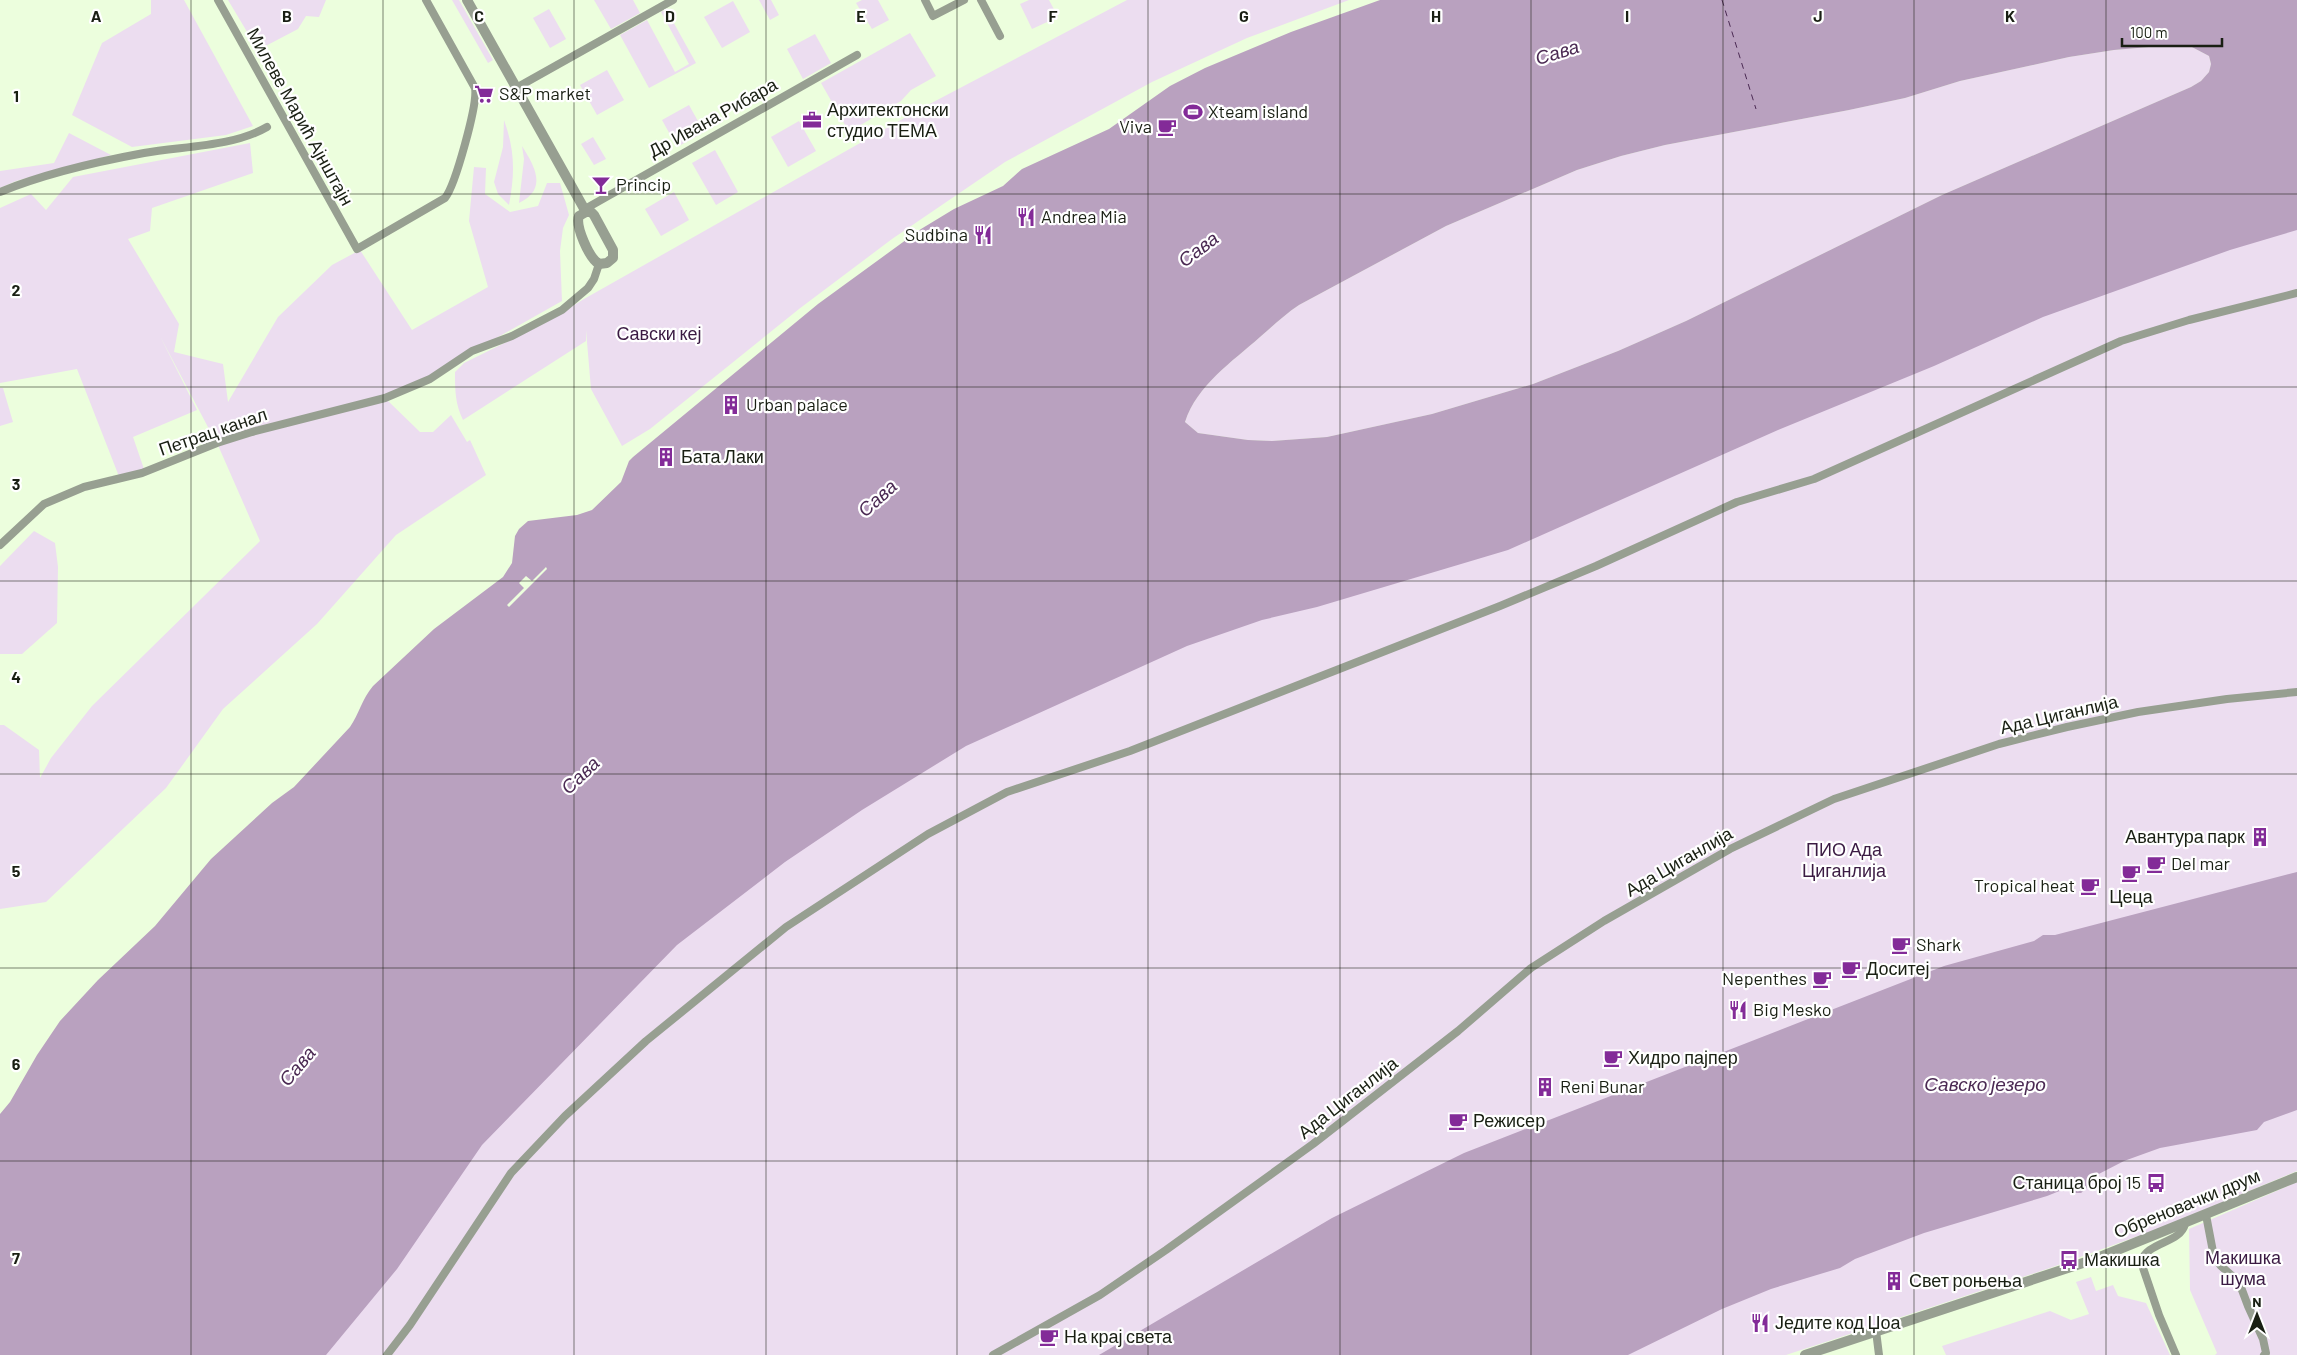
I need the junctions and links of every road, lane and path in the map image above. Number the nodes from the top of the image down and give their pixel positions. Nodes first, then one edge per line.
1 (218, 0) edge
2 (426, 0) edge
3 (467, 0) edge
4 (673, 0) edge
5 (925, 0) edge
6 (964, 0) edge
7 (982, 0) edge
8 (1000, 36) dead end
9 (857, 55) dead end
10 (516, 88) junction
11 (267, 127) dead end
12 (0, 192) edge
13 (585, 210) junction
14 (599, 264) junction
15 (2297, 293) edge
16 (0, 546) edge
17 (2297, 692) edge
18 (2297, 1176) edge
19 (2206, 1215) junction
20 (2185, 1224) junction
21 (1876, 1332) junction
22 (2266, 1354) edge
23 (387, 1355) edge
24 (994, 1355) edge
25 (1805, 1355) edge
26 (1879, 1355) edge
27 (2176, 1355) edge

1 - 2 street, Милеве Марић Ајнштајн
3 - 10 street
4 - 10 street
5 - 6 street
7 - 8 street
9 - 13 street, Др Ивана Рибара
10 - 13 street
11 - 12 street
13 - 14 street
13 - 14 street
14 - 16 street, Петрац канал
15 - 23 street
17 - 24 street, Ада Циганлија
18 - 19 street, Обреновачки друм
19 - 20 street, Обреновачки друм
19 - 22 street
20 - 21 street, Обреновачки друм
20 - 27 street
21 - 25 street, Обреновачки друм
21 - 26 street

